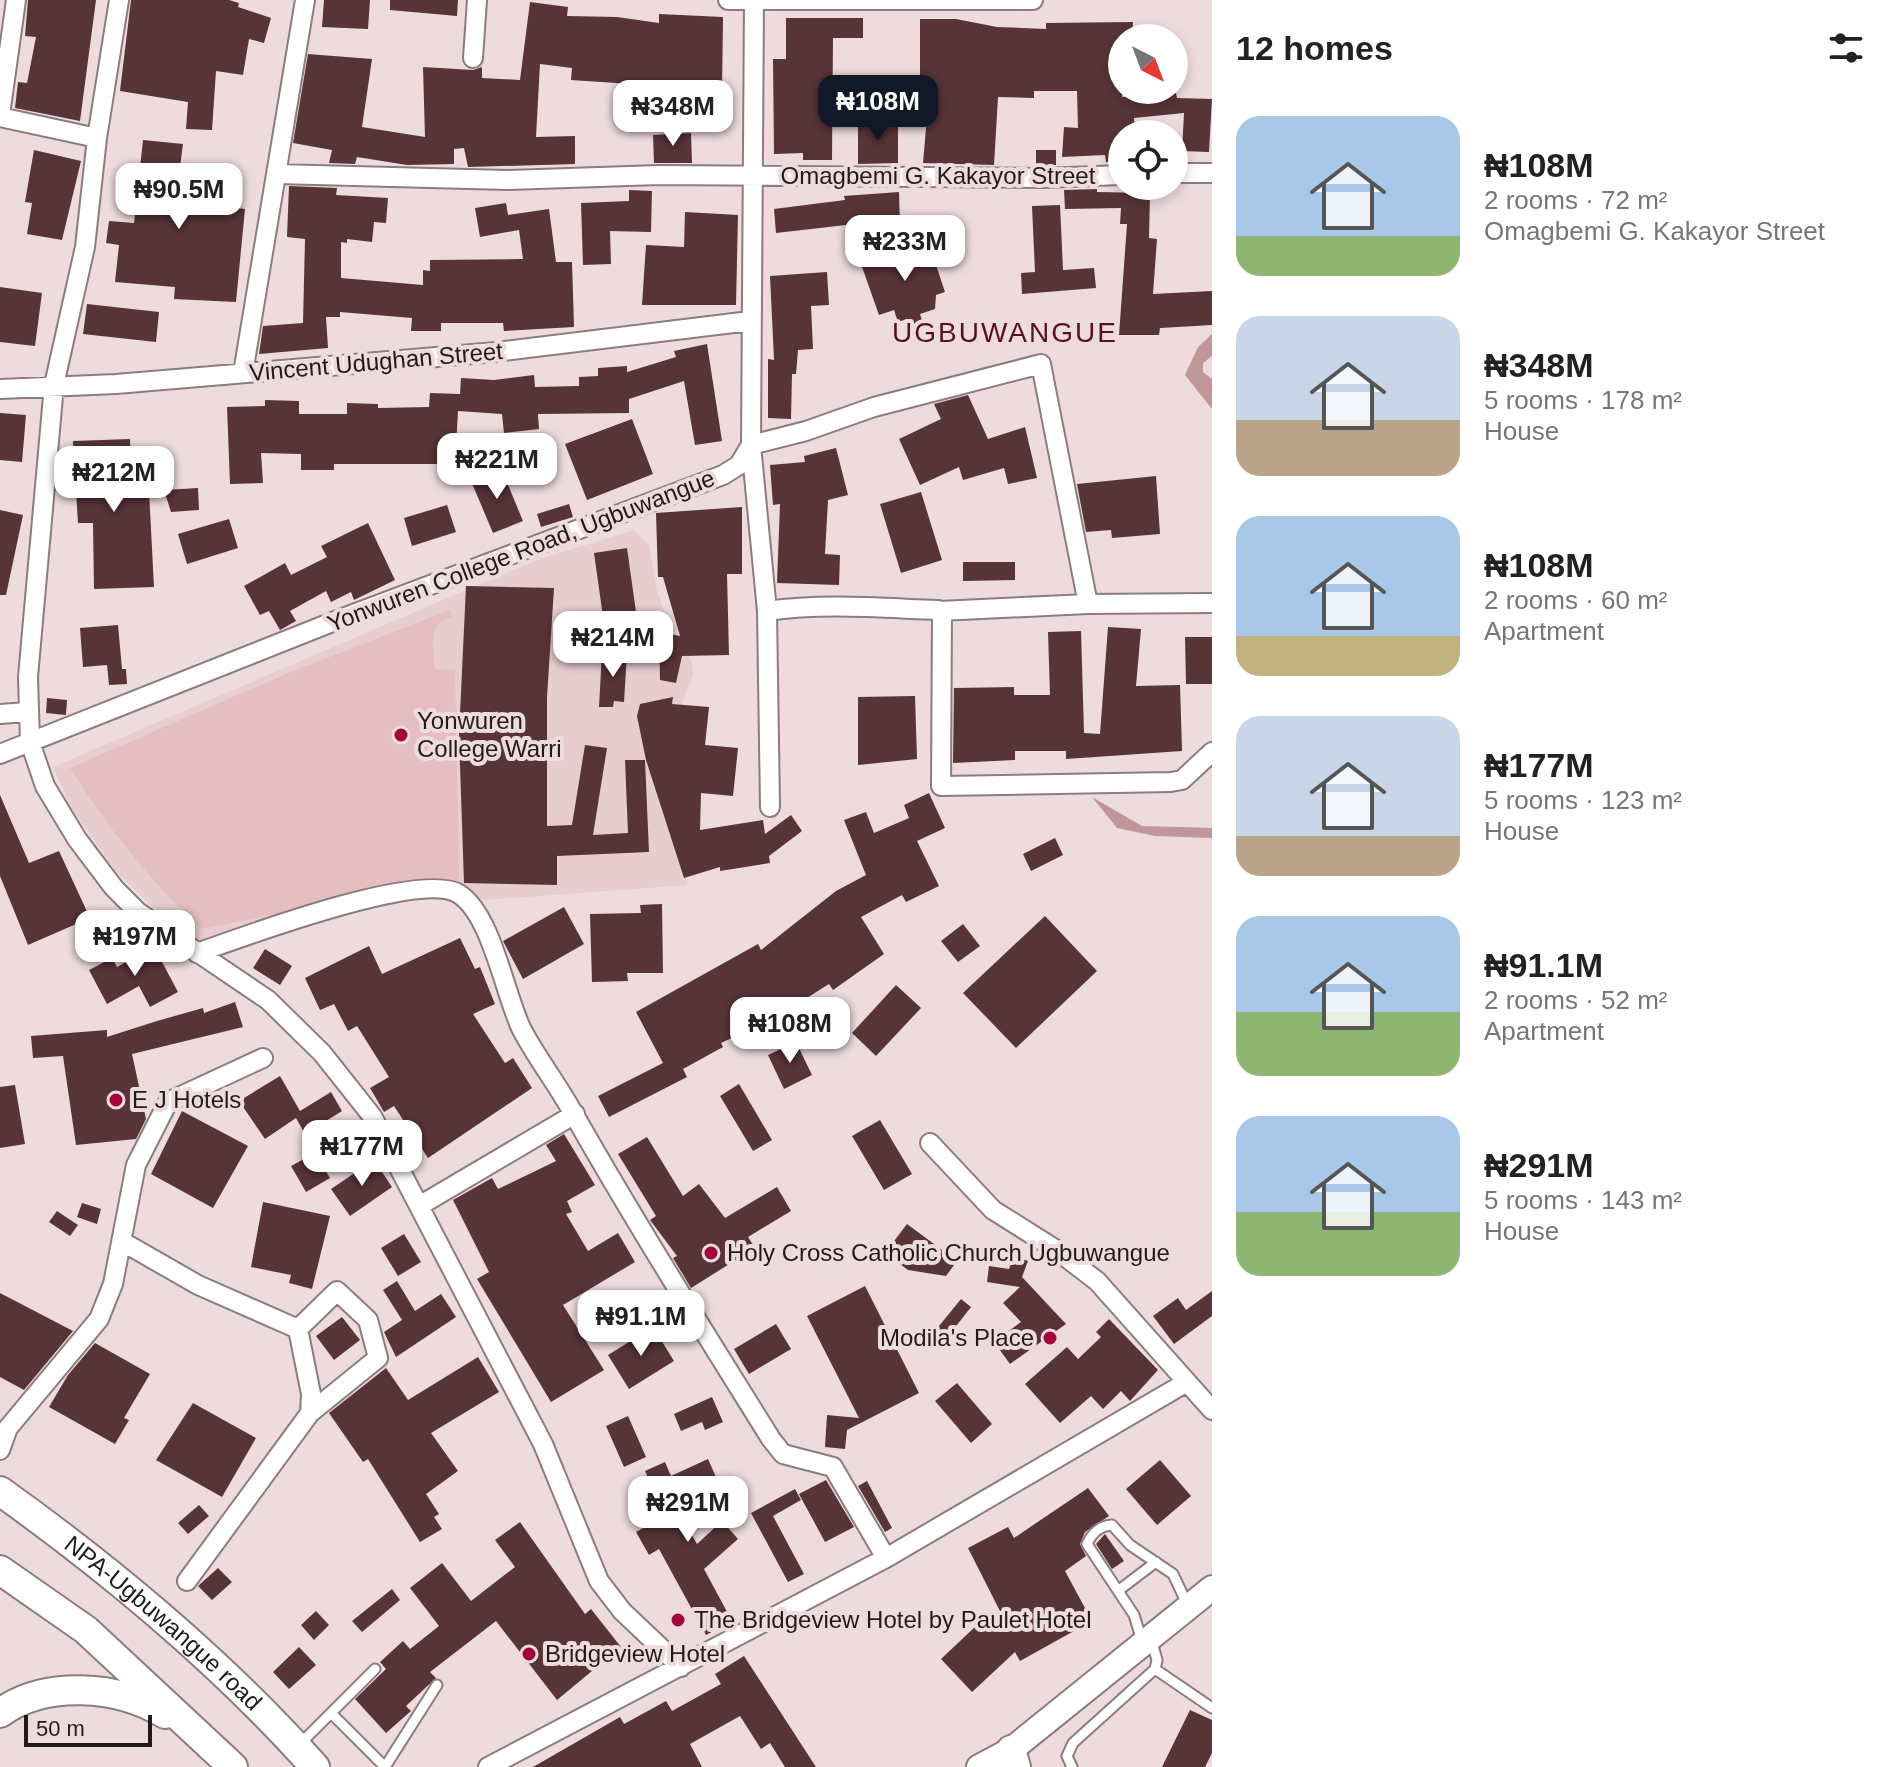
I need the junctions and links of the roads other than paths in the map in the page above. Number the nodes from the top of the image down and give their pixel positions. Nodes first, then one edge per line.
1 (16, 0) edge
2 (119, 0) edge
3 (305, 0) edge
4 (477, 0) edge
5 (728, 0) edge
6 (999, 0) edge
7 (1033, 0) edge
8 (754, 1) edge
9 (473, 58) dead end
10 (0, 116) edge
11 (97, 138) junction
12 (1188, 173) edge
13 (1212, 173) edge
14 (277, 174) junction
15 (1108, 175) edge
16 (753, 176) junction
17 (750, 321) junction
18 (243, 373) junction
19 (54, 385) junction
20 (0, 389) edge
21 (751, 445) junction
22 (1212, 603) edge
23 (1088, 604) junction
24 (767, 611) junction
25 (939, 611) junction
26 (27, 712) junction
27 (0, 714) edge
28 (30, 742) junction
29 (1212, 752) edge
30 (0, 754) edge
31 (770, 807) dead end
32 (197, 953) junction
33 (263, 1058) dead end
34 (575, 1114) junction
35 (930, 1143) dead end
36 (419, 1206) junction
37 (123, 1242) junction
38 (298, 1329) junction
39 (1187, 1382) junction
40 (1212, 1410) edge
41 (310, 1413) junction
42 (0, 1450) edge
43 (0, 1491) edge
44 (886, 1558) junction
45 (1156, 1562) junction
46 (0, 1570) edge
47 (187, 1581) dead end
48 (1212, 1588) edge
49 (1119, 1590) junction
50 (1188, 1607) junction
51 (1147, 1641) junction
52 (681, 1667) junction
53 (375, 1669) dead end
54 (1155, 1669) junction
55 (437, 1685) dead end
56 (1212, 1708) edge
57 (0, 1713) edge
58 (331, 1713) junction
59 (200, 1736) junction
60 (306, 1757) edge
61 (1014, 1758) edge
62 (233, 1767) edge
63 (385, 1767) edge
64 (488, 1767) edge
65 (979, 1767) edge
66 (1072, 1767) edge

1 - 10 street
2 - 11 street
3 - 14 street
4 - 9 street
5 - 8 street
6 - 7 street
6 - 8 street
8 - 16 street
10 - 11 street
11 - 19 street
12 - 13 street
14 - 16 street, Omagbemi G. Kakayor Street
14 - 18 street
15 - 16 street, Omagbemi G. Kakayor Street
16 - 17 street
17 - 18 street, Vincent Udughan Street
17 - 21 street
18 - 19 street, Vincent Udughan Street
19 - 20 street, Vincent Udughan Street
19 - 26 street
21 - 23 street
21 - 24 street
21 - 28 street, Yonwuren College Road, Ugbuwangue
22 - 23 street
23 - 25 street
24 - 25 street
24 - 31 street
25 - 29 street
26 - 27 street
26 - 28 street
28 - 30 street, Yonwuren College Road, Ugbuwangue
28 - 32 street
32 - 34 street
32 - 36 street
33 - 37 street
34 - 36 street
34 - 44 street
35 - 39 street
36 - 52 street
37 - 38 street
37 - 42 street
38 - 41 street
38 - 41 street
39 - 40 street
39 - 44 street
41 - 47 street
43 - 60 main road, NPA-Ugbuwangue road
44 - 52 street
45 - 49 lane
45 - 49 lane
45 - 50 lane
46 - 59 main road
48 - 50 street
49 - 51 lane
50 - 51 street
51 - 54 lane
51 - 61 street
52 - 64 street
53 - 58 lane
54 - 56 lane
54 - 66 lane
55 - 63 lane
57 - 59 main road
58 - 60 lane
58 - 63 lane
59 - 62 main road
61 - 65 street

